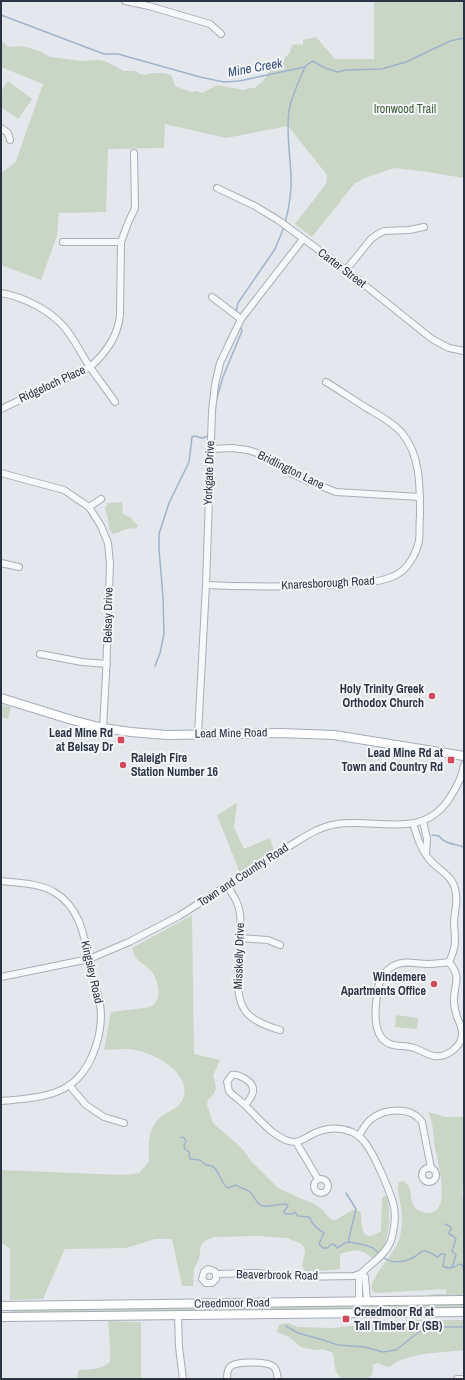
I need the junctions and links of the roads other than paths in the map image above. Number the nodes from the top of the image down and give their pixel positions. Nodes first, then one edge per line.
1 (125, 1) edge
2 (149, 4) edge
3 (221, 34) dead end
4 (1, 128) edge
5 (10, 140) dead end
6 (134, 153) dead end
7 (217, 188) dead end
8 (424, 227) dead end
9 (303, 238) junction
10 (63, 242) dead end
11 (121, 242) junction
12 (346, 270) junction
13 (1, 293) edge
14 (212, 297) dead end
15 (241, 318) junction
16 (464, 351) edge
17 (90, 366) junction
18 (326, 382) dead end
19 (115, 402) dead end
20 (1, 408) edge
21 (210, 449) junction
22 (1, 473) edge
23 (420, 497) junction
24 (101, 499) dead end
25 (89, 507) junction
26 (1, 563) edge
27 (19, 567) dead end
28 (206, 586) junction
29 (40, 654) dead end
30 (107, 664) junction
31 (1, 698) edge
32 (103, 728) junction
33 (198, 734) junction
34 (464, 756) edge
35 (464, 765) edge
36 (464, 781) edge
37 (451, 796) junction
38 (422, 821) junction
39 (413, 823) junction
40 (426, 854) junction
41 (1, 881) edge
42 (227, 886) junction
43 (240, 938) junction
44 (280, 945) dead end
45 (89, 959) junction
46 (449, 962) junction
47 (1, 977) edge
48 (280, 1030) dead end
49 (69, 1085) junction
50 (1, 1101) edge
51 (246, 1105) junction
52 (124, 1123) dead end
53 (359, 1136) junction
54 (296, 1142) junction
55 (431, 1168) dead end
56 (318, 1179) dead end
57 (362, 1273) junction
58 (216, 1274) dead end
59 (464, 1300) edge
60 (363, 1301) junction
61 (1, 1306) edge
62 (464, 1312) edge
63 (178, 1315) junction
64 (1, 1317) edge
65 (184, 1379) edge
66 (227, 1379) edge
67 (278, 1379) edge
68 (457, 1379) edge
69 (464, 1379) edge

1 - 2 street
2 - 3 street
4 - 5 street
6 - 11 street
7 - 9 street, Carter Street
8 - 12 street
9 - 12 street, Carter Street
9 - 15 street, Yorkgate Drive
10 - 11 street
11 - 17 street, Ridgeloch Place
12 - 16 street, Carter Street
13 - 17 street
14 - 15 street
15 - 21 street, Yorkgate Drive
17 - 19 street
17 - 20 street, Ridgeloch Place
18 - 23 street, Knaresborough Road
21 - 23 street, Bridlington Lane
21 - 28 street, Yorkgate Drive
22 - 25 street, Belsay Drive
23 - 28 street, Knaresborough Road
24 - 25 street
25 - 30 street, Belsay Drive
26 - 27 street
28 - 33 street, Yorkgate Drive
29 - 30 street
30 - 32 street, Belsay Drive
31 - 32 main road, Lead Mine Road
32 - 33 main road, Lead Mine Road
33 - 34 main road, Lead Mine Road
35 - 37 street, Town and Country Road
36 - 37 street
37 - 38 street, Town and Country Road
38 - 39 street, Town and Country Road
38 - 40 street
39 - 40 street
39 - 42 street, Town and Country Road
40 - 46 street
41 - 45 street, Kingsley Road
42 - 43 street, Misskelly Drive
42 - 45 street, Town and Country Road
43 - 44 street
43 - 48 street, Misskelly Drive
45 - 47 street, Town and Country Road
45 - 49 street, Kingsley Road
46 - 46 street
49 - 50 street, Kingsley Road
49 - 52 street
51 - 51 street
51 - 54 street
53 - 54 street
53 - 55 street
53 - 57 street
54 - 56 street
57 - 58 street, Beaverbrook Road
57 - 60 street
59 - 60 main road, Creedmoor Road
60 - 61 main road, Creedmoor Road
62 - 63 main road, Creedmoor Road
63 - 64 main road, Creedmoor Road
63 - 65 street
66 - 67 street
68 - 69 street

